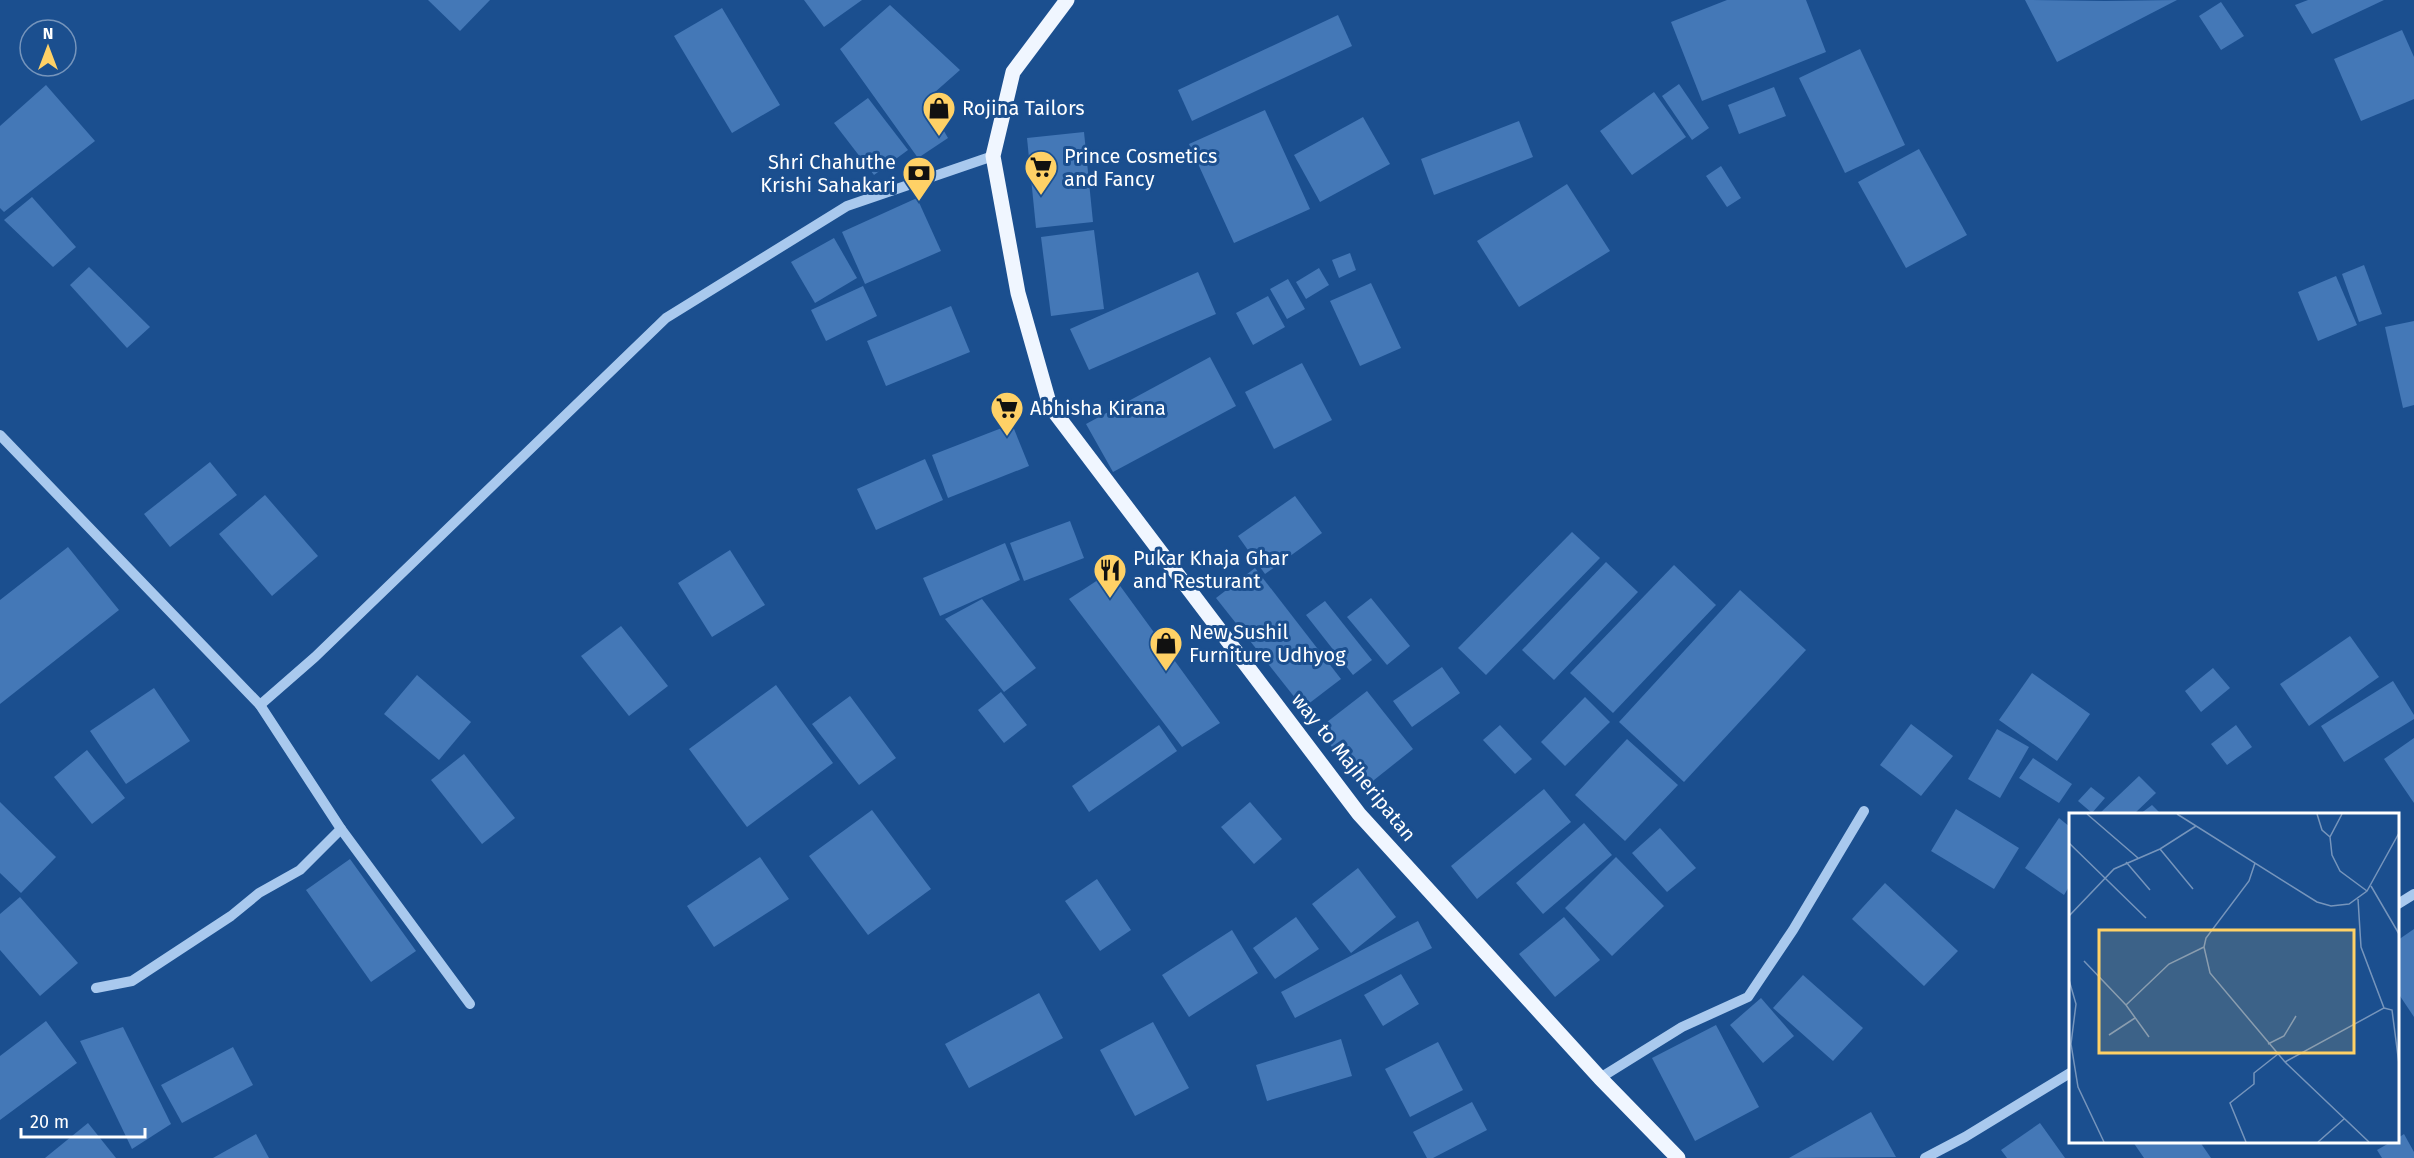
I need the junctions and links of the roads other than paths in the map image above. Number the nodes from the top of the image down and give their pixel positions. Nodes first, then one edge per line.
1 (1067, 0) edge
2 (993, 156) junction
3 (0, 435) edge
4 (260, 705) junction
5 (1864, 811) dead end
6 (341, 829) junction
7 (2414, 894) edge
8 (2399, 903) edge
9 (96, 988) dead end
10 (470, 1004) dead end
11 (2069, 1074) edge
12 (1600, 1078) junction
13 (1678, 1158) edge
14 (1925, 1158) edge

1 - 2 main road, way to Majheripatan
2 - 4 street
2 - 12 main road, way to Majheripatan
3 - 4 street
4 - 6 street
5 - 12 street
6 - 9 street
6 - 10 street
7 - 8 street
11 - 14 street
12 - 13 main road, way to Majheripatan

